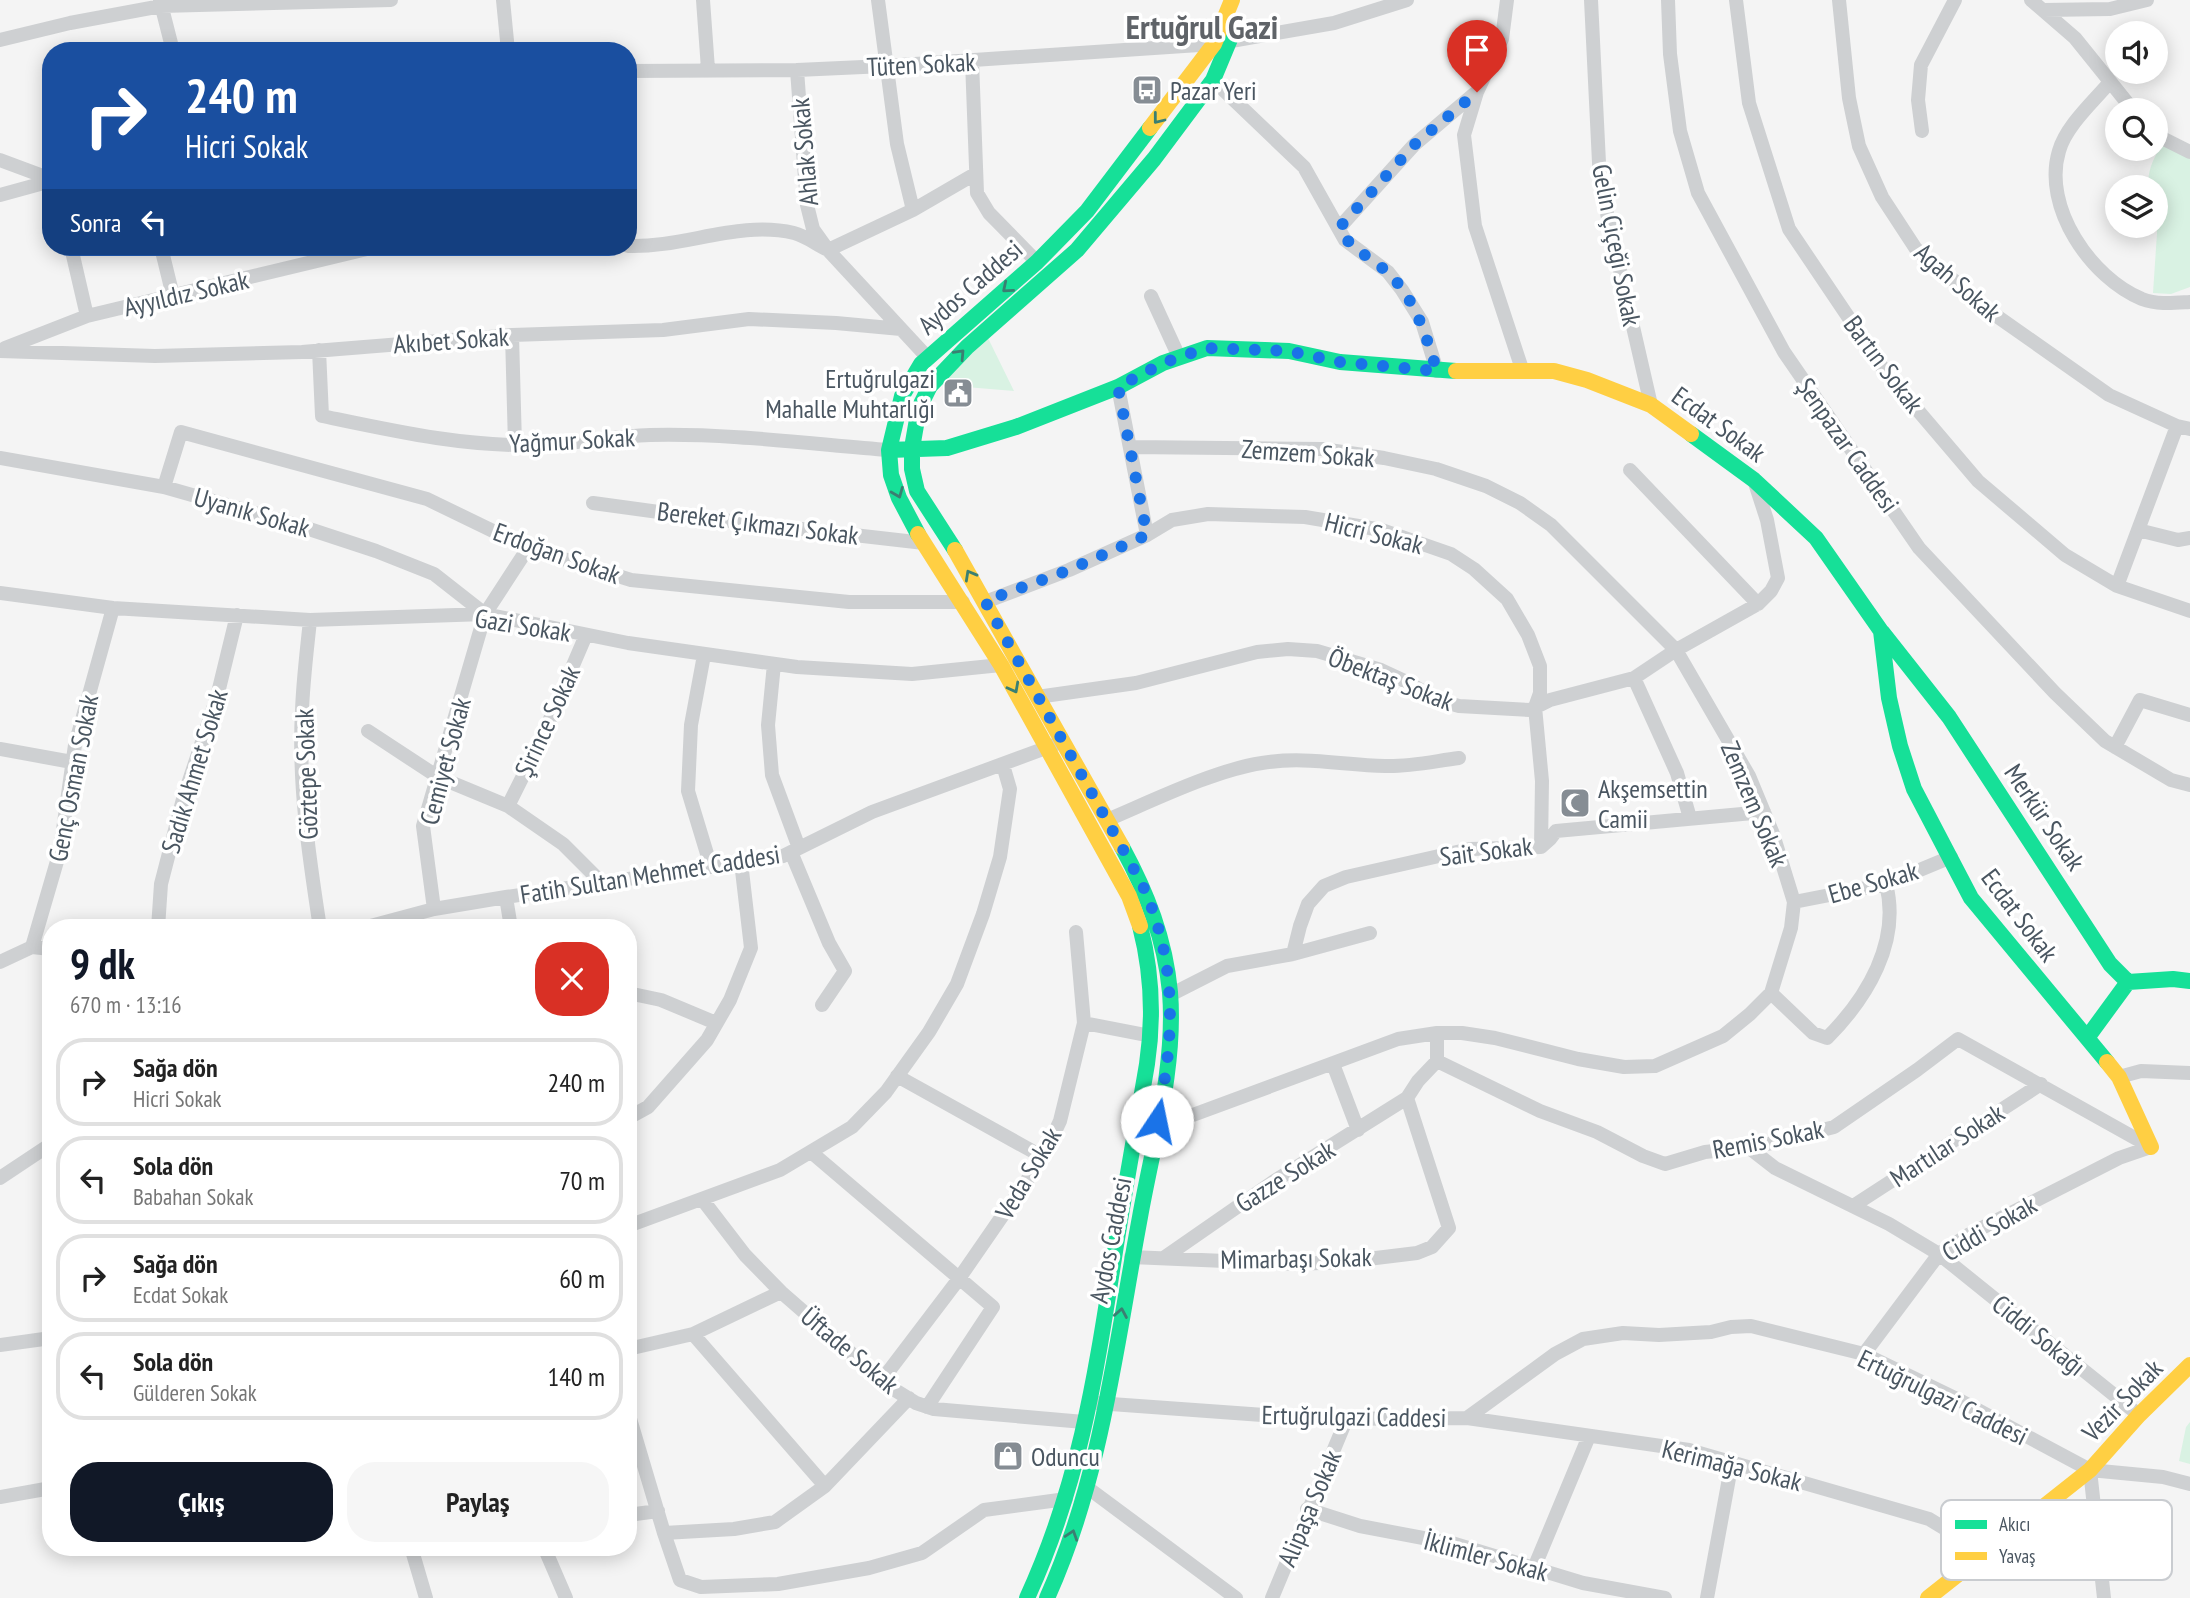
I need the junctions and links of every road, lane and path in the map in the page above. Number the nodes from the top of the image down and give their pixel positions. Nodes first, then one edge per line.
1 (391, 0) edge
2 (503, 0) edge
3 (703, 0) edge
4 (878, 0) edge
5 (1232, 0) edge
6 (1245, 0) edge
7 (1408, 0) edge
8 (1507, 0) edge
9 (1591, 0) edge
10 (1668, 0) edge
11 (1736, 0) edge
12 (1839, 0) edge
13 (1955, 0) edge
14 (2031, 0) edge
15 (2147, 0) edge
16 (160, 3) edge
17 (2044, 10) junction
18 (0, 40) edge
19 (171, 42) edge
20 (507, 42) edge
21 (1222, 43) junction
22 (972, 61) junction
23 (885, 66) junction
24 (708, 69) junction
25 (797, 70) junction
26 (637, 71) edge
27 (2105, 76) edge
28 (1213, 79) junction
29 (2108, 84) edge
30 (2112, 84) edge
31 (1477, 92) junction
32 (2123, 98) edge
33 (1922, 131) dead end
34 (2168, 141) edge
35 (2190, 152) edge
36 (0, 160) edge
37 (975, 174) junction
38 (42, 176) edge
39 (42, 183) edge
40 (0, 195) edge
41 (913, 210) junction
42 (1339, 228) junction
43 (637, 245) edge
44 (828, 250) junction
45 (73, 256) edge
46 (163, 256) edge
47 (338, 256) edge
48 (1037, 262) junction
49 (173, 296) junction
50 (1151, 296) dead end
51 (2190, 302) edge
52 (88, 316) junction
53 (901, 329) junction
54 (512, 335) junction
55 (0, 350) edge
56 (319, 350) junction
57 (1180, 357) junction
58 (928, 358) junction
59 (1437, 371) junction
60 (1522, 372) junction
61 (1118, 387) junction
62 (1651, 405) junction
63 (2184, 427) edge
64 (515, 445) junction
65 (1131, 447) junction
66 (912, 448) junction
67 (889, 450) junction
68 (0, 458) edge
69 (1630, 470) dead end
70 (1754, 480) junction
71 (164, 487) junction
72 (593, 503) dead end
73 (2138, 530) junction
74 (1147, 535) junction
75 (2190, 538) edge
76 (924, 542) junction
77 (528, 548) junction
78 (2117, 586) junction
79 (0, 593) edge
80 (985, 601) junction
81 (963, 602) junction
82 (1758, 604) junction
83 (113, 608) junction
84 (2190, 611) edge
85 (485, 614) junction
86 (237, 615) junction
87 (310, 620) junction
88 (1881, 631) junction
89 (586, 635) junction
90 (1676, 650) junction
91 (704, 655) junction
92 (774, 664) junction
93 (1001, 665) junction
94 (1634, 678) junction
95 (1037, 697) junction
96 (1535, 708) junction
97 (2190, 715) edge
98 (368, 731) dead end
99 (1062, 741) junction
100 (2115, 747) junction
101 (0, 749) edge
102 (1046, 749) junction
103 (1459, 758) dead end
104 (72, 762) junction
105 (1003, 765) junction
106 (438, 777) junction
107 (2190, 785) edge
108 (508, 806) junction
109 (1764, 811) junction
110 (1690, 818) junction
111 (1107, 820) junction
112 (1541, 847) junction
113 (795, 850) junction
114 (1951, 857) junction
115 (741, 862) junction
116 (711, 867) junction
117 (602, 883) junction
118 (1886, 884) junction
119 (506, 897) junction
120 (1794, 902) junction
121 (434, 909) junction
122 (159, 919) edge
123 (319, 919) edge
124 (397, 919) edge
125 (510, 919) edge
126 (1076, 932) dead end
127 (1370, 933) dead end
128 (32, 947) junction
129 (42, 948) edge
130 (1293, 954) junction
131 (2, 958) edge
132 (2190, 981) edge
133 (2128, 982) junction
134 (1770, 993) junction
135 (637, 995) edge
136 (1170, 995) junction
137 (822, 1005) dead end
138 (716, 1023) junction
139 (1084, 1023) junction
140 (1437, 1034) junction
141 (1151, 1036) junction
142 (2087, 1038) junction
143 (1437, 1061) junction
144 (1334, 1064) junction
145 (2190, 1073) edge
146 (897, 1076) junction
147 (2119, 1077) junction
148 (2041, 1084) junction
149 (1407, 1098) junction
150 (637, 1113) edge
151 (1358, 1130) junction
152 (1152, 1147) junction
153 (1748, 1147) junction
154 (2151, 1147) junction
155 (42, 1150) edge
156 (811, 1152) junction
157 (1042, 1157) junction
158 (0, 1178) edge
159 (702, 1199) junction
160 (1853, 1206) junction
161 (637, 1223) edge
162 (1938, 1254) junction
163 (1131, 1257) junction
164 (1165, 1257) junction
165 (958, 1280) junction
166 (781, 1292) junction
167 (693, 1334) junction
168 (42, 1339) edge
169 (0, 1345) edge
170 (637, 1347) edge
171 (1864, 1354) junction
172 (2190, 1365) edge
173 (882, 1380) junction
174 (2173, 1381) junction
175 (2190, 1386) edge
176 (909, 1398) junction
177 (1097, 1403) junction
178 (927, 1407) junction
179 (2139, 1415) junction
180 (1347, 1418) junction
181 (1467, 1418) junction
182 (1084, 1422) junction
183 (1589, 1436) junction
184 (637, 1443) edge
185 (1732, 1462) junction
186 (2090, 1470) junction
187 (2190, 1484) edge
188 (825, 1486) junction
189 (1088, 1488) junction
190 (42, 1490) edge
191 (0, 1497) edge
192 (1066, 1499) junction
193 (2052, 1500) edge
194 (2093, 1500) edge
195 (1307, 1509) junction
196 (657, 1511) junction
197 (637, 1514) edge
198 (1941, 1526) edge
199 (664, 1533) junction
200 (414, 1556) edge
201 (548, 1556) edge
202 (1534, 1568) junction
203 (1951, 1580) edge
204 (2102, 1580) edge
205 (1049, 1597) edge
206 (426, 1598) edge
207 (566, 1598) edge
208 (1027, 1598) edge
209 (1236, 1598) edge
210 (1272, 1598) edge
211 (1665, 1598) edge
212 (1707, 1598) edge
213 (1928, 1598) edge
214 (2104, 1598) edge

1 - 16 street
2 - 20 street
3 - 24 street
4 - 23 street
5 - 21 main road, Aydos Caddesi
6 - 21 main road, Aydos Caddesi
7 - 21 street, Tüten Sokak
8 - 31 street
9 - 62 street, Gelin Çiçeği Sokak
10 - 100 street, Şenpazar Caddesi
11 - 78 street, Bartın Sokak
12 - 63 street, Agah Sokak
13 - 33 street
14 - 17 street
15 - 17 street
16 - 18 street
16 - 19 street
17 - 27 street
21 - 22 street, Tüten Sokak
21 - 28 main road, Aydos Caddesi
21 -> 48 main road, Aydos Caddesi
22 - 23 street, Tüten Sokak
22 - 37 street
23 - 25 street, Tüten Sokak
23 - 41 street
24 - 25 street, Tüten Sokak
24 - 26 street, Tüten Sokak
25 - 44 street, Ahlak Sokak
28 - 42 street
66 -> 28 main road, Aydos Caddesi
29 - 51 street
30 - 32 street
31 - 42 street
31 - 60 street
34 - 35 street
36 - 38 street
37 - 41 street
37 - 48 street
39 - 40 street
41 - 44 street
42 - 59 street
43 - 44 street
44 - 53 street, Ahlak Sokak
45 - 52 street
46 - 49 street
47 - 49 street, Ayyıldız Sokak
48 -> 58 main road, Aydos Caddesi
49 - 52 street, Ayyıldız Sokak
50 - 57 street
52 - 55 street, Ayyıldız Sokak
53 - 54 street, Akıbet Sokak
53 - 58 street, Ahlak Sokak
54 - 56 street, Akıbet Sokak
54 - 64 street
55 - 56 street, Akıbet Sokak
56 - 64 street, Yağmur Sokak
57 - 59 main road, Ecdat Sokak
57 - 61 main road, Ecdat Sokak
58 - 67 main road, Aydos Caddesi
59 - 60 main road, Ecdat Sokak
60 - 62 main road, Ecdat Sokak
61 - 65 street
61 - 66 main road, Ecdat Sokak
62 - 70 main road, Ecdat Sokak
63 - 73 street
64 - 67 street, Yağmur Sokak
65 - 74 street
65 - 90 street, Zemzem Sokak
66 - 67 main road, Ecdat Sokak
80 -> 66 main road, Aydos Caddesi
67 -> 76 main road, Aydos Caddesi
68 - 71 street, Uyanık Sokak
69 - 82 street
70 - 82 street, Öbektaş Sokak
70 - 88 main road, Ecdat Sokak
71 - 77 street, Erdoğan Sokak
71 - 85 street, Uyanık Sokak
72 - 76 street, Bereket Çıkmazı Sokak
73 - 75 street
73 - 78 street
74 - 80 street, Hicri Sokak
74 - 96 street, Hicri Sokak
76 - 81 main road, Aydos Caddesi
77 - 81 street, Erdoğan Sokak
77 - 85 street, Cemiyet Sokak
78 - 84 street, Bartın Sokak
79 - 83 street, Gazi Sokak
80 - 95 main road, Aydos Caddesi
81 - 93 main road, Aydos Caddesi
82 - 90 street, Öbektaş Sokak
83 - 86 street, Gazi Sokak
83 - 104 street, Genç Osman Sokak
85 - 87 street, Gazi Sokak
85 - 89 street, Gazi Sokak
85 - 106 street, Cemiyet Sokak
86 - 87 street, Gazi Sokak
86 - 122 street, Sadık Ahmet Sokak
87 - 123 street, Göztepe Sokak
88 - 114 main road, Ecdat Sokak
88 - 133 main road, Merkür Sokak
89 - 91 street, Gazi Sokak
89 - 108 street, Şirince Sokak
90 - 94 street, Öbektaş Sokak
90 - 109 street, Zemzem Sokak
91 - 92 street, Gazi Sokak
91 - 116 street
92 - 93 street, Gazi Sokak
92 - 113 street
93 -> 102 main road, Aydos Caddesi
94 - 96 street, Öbektaş Sokak
94 - 110 street
95 - 96 street, Öbektaş Sokak
95 - 99 main road, Aydos Caddesi
96 - 112 street, Hicri Sokak
97 - 100 street
98 - 106 street
99 - 102 street
99 - 111 main road, Aydos Caddesi
100 - 107 street, Şenpazar Caddesi
101 - 104 street
102 - 105 street, Fatih Sultan Mehmet Caddesi
102 - 141 main road, Aydos Caddesi
103 - 111 street
104 - 128 street, Genç Osman Sokak
105 - 113 street, Fatih Sultan Mehmet Caddesi
105 - 146 street
106 - 108 street
106 - 121 street, Cemiyet Sokak
108 - 117 street
109 - 110 street, Sait Sokak
109 - 120 street, Zemzem Sokak
110 - 112 street, Sait Sokak
111 - 136 main road, Aydos Caddesi
112 - 130 street, Sait Sokak
113 - 115 street, Fatih Sultan Mehmet Caddesi
113 - 137 street
114 - 118 street, Ebe Sokak
114 - 142 main road, Ecdat Sokak
115 - 116 street, Fatih Sultan Mehmet Caddesi
115 - 138 street
116 - 117 street, Fatih Sultan Mehmet Caddesi
117 - 119 street, Fatih Sultan Mehmet Caddesi
118 - 120 street, Ebe Sokak
118 - 134 street
119 - 121 street, Fatih Sultan Mehmet Caddesi
119 - 125 street
120 - 134 street, Zemzem Sokak
121 - 124 street, Fatih Sultan Mehmet Caddesi
126 - 139 street, Veda Sokak
127 - 130 street
128 - 129 street
128 - 131 street
130 - 136 street
132 - 133 main road
133 - 142 main road
134 - 140 street, Zemzem Sokak
135 - 138 street
136 - 152 main road, Aydos Caddesi
138 - 150 street
139 - 141 street
139 - 157 street, Veda Sokak
140 - 143 street
140 - 144 street, Zemzem Sokak
141 - 177 main road, Aydos Caddesi
142 - 147 main road, Ecdat Sokak
143 - 149 street
143 - 153 street, Remis Sokak
144 - 151 street
144 - 152 street, Zemzem Sokak
145 - 147 street
146 - 156 street
146 - 157 street
147 - 154 main road, Ecdat Sokak
148 - 153 street, Remis Sokak
148 - 154 street, Remis Sokak
148 - 160 street, Martılar Sokak
149 - 151 street, Gazze Sokak
149 - 164 street, Mimarbaşı Sokak
151 - 164 street, Gazze Sokak
152 - 163 main road, Aydos Caddesi
153 - 160 street, Ciddi Sokağı
154 - 162 street, Ciddi Sokak
155 - 158 street
156 - 159 street
156 - 165 street
157 - 165 street, Veda Sokak
159 - 161 street
159 - 166 street, Üftade Sokak
160 - 162 street, Ciddi Sokağı
162 - 171 street, Ciddi Sokak
162 - 179 street, Ciddi Sokağı
163 - 164 street, Mimarbaşı Sokak
177 -> 163 main road, Aydos Caddesi
165 - 173 street, Veda Sokak
165 - 178 street
166 - 167 street
166 - 173 street, Üftade Sokak
167 - 170 street
167 - 188 street
168 - 169 street
171 - 181 street, Ertuğrulgazi Caddesi
171 - 186 street, Ertuğrulgazi Caddesi
172 - 174 main road, Vezir Sokak
173 - 176 street, Üftade Sokak
174 - 175 street
174 - 179 main road, Vezir Sokak
176 - 178 street, Üftade Sokak
176 - 188 street
177 - 180 street, Ertuğrulgazi Caddesi
177 - 182 main road, Aydos Caddesi
177 - 189 main road, Aydos Caddesi
178 - 182 street, Üftade Sokak
179 - 186 main road, Vezir Sokak
180 - 181 street, Ertuğrulgazi Caddesi
180 - 195 street, Alipaşa Sokak
181 - 183 street, Kerimağa Sokak
182 - 192 main road, Aydos Caddesi
183 - 185 street, Kerimağa Sokak
183 - 202 street
184 - 196 street
185 - 198 street, Kerimağa Sokak
185 - 212 street
186 - 187 street, Ertuğrulgazi Caddesi
186 - 193 main road, Vezir Sokak
186 - 194 street
188 - 199 street
205 -> 189 main road, Aydos Caddesi
189 - 209 street
190 - 191 street
192 - 199 street
192 - 208 main road, Aydos Caddesi
195 - 202 street, İklimler Sokak
195 - 210 street, Alipaşa Sokak
196 - 197 street
196 - 199 street
200 - 206 street
201 - 207 street
202 - 211 street, İklimler Sokak
203 - 213 main road, Vezir Sokak
204 - 214 street

